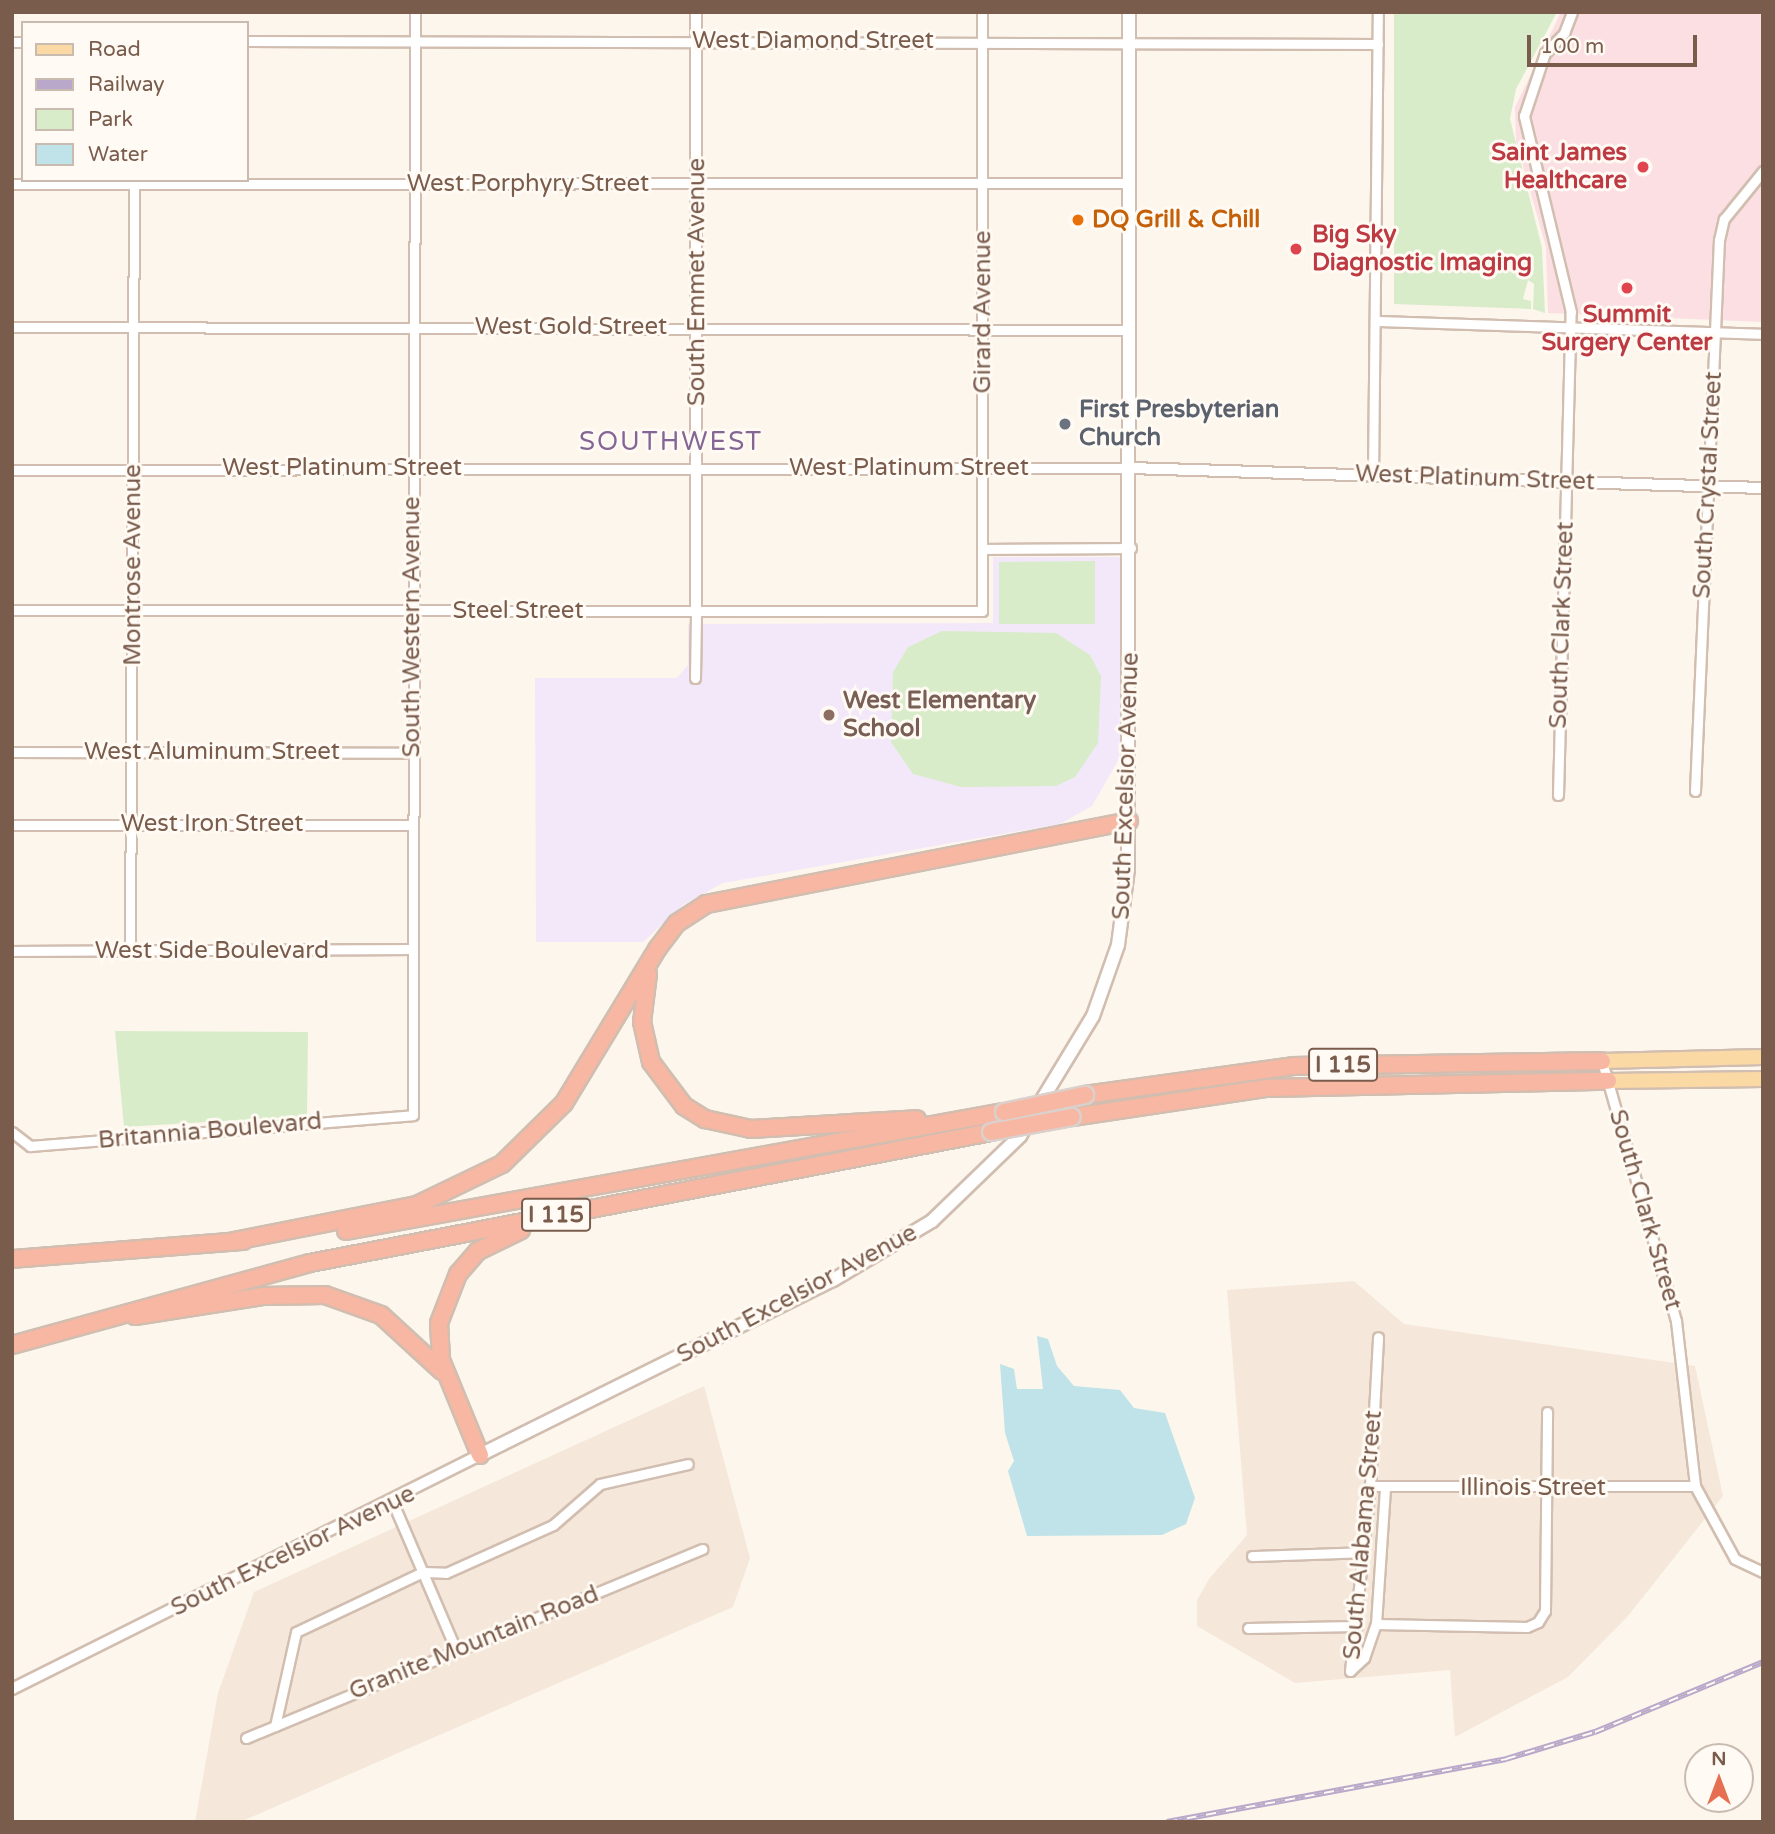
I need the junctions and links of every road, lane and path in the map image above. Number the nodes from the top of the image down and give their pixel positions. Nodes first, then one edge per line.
1 (415, 12) edge
2 (696, 12) edge
3 (982, 12) edge
4 (1129, 12) edge
5 (1378, 12) edge
6 (1572, 12) edge
7 (248, 41) edge
8 (696, 41) junction
9 (1129, 41) junction
10 (415, 42) junction
11 (982, 42) junction
12 (1378, 44) junction
13 (1763, 171) edge
14 (134, 182) edge
15 (413, 183) junction
16 (1128, 183) junction
17 (12, 184) edge
18 (696, 184) junction
19 (984, 184) junction
20 (1763, 184) edge
21 (1746, 188) junction
22 (1376, 321) junction
23 (12, 327) edge
24 (699, 327) junction
25 (135, 328) junction
26 (413, 328) junction
27 (1571, 328) junction
28 (983, 330) junction
29 (1130, 330) junction
30 (1717, 332) junction
31 (1763, 334) edge
32 (133, 468) junction
33 (696, 468) junction
34 (982, 468) junction
35 (1130, 468) junction
36 (412, 469) junction
37 (12, 470) edge
38 (1373, 475) junction
39 (1566, 481) junction
40 (1708, 487) junction
41 (1763, 488) edge
42 (1132, 548) junction
43 (982, 549) junction
44 (132, 609) junction
45 (12, 610) edge
46 (411, 611) junction
47 (982, 611) joint
48 (696, 612) junction
49 (695, 678) dead end
50 (131, 750) junction
51 (12, 752) edge
52 (411, 753) junction
53 (1695, 791) dead end
54 (1558, 796) dead end
55 (1129, 821) junction
56 (132, 823) junction
57 (12, 825) edge
58 (411, 825) junction
59 (412, 949) junction
60 (12, 951) edge
61 (130, 951) junction
62 (650, 962) junction
63 (1763, 1057) edge
64 (1602, 1061) junction
65 (1763, 1079) edge
66 (1608, 1081) junction
67 (1002, 1112) junction
68 (413, 1115) joint
69 (12, 1132) edge
70 (693, 1188) junction
71 (234, 1241) junction
72 (12, 1259) edge
73 (67, 1327) junction
74 (1378, 1337) dead end
75 (12, 1345) edge
76 (449, 1380) junction
77 (1547, 1412) dead end
78 (480, 1455) junction
79 (688, 1464) dead end
80 (1370, 1486) junction
81 (1695, 1486) junction
82 (1385, 1487) junction
83 (1547, 1489) junction
84 (393, 1503) junction
85 (702, 1549) dead end
86 (1364, 1552) junction
87 (1252, 1556) dead end
88 (423, 1572) junction
89 (1763, 1572) edge
90 (1376, 1624) junction
91 (1357, 1626) junction
92 (1248, 1628) dead end
93 (456, 1650) junction
94 (12, 1689) edge
95 (275, 1726) junction
96 (246, 1738) dead end

1 - 10 street, South Western Avenue
2 - 8 street, South Emmet Avenue
3 - 11 street, Girard Avenue
4 - 9 main road, South Excelsior Avenue
5 - 12 street
6 - 27 street, South Clark Street
7 - 10 street, West Diamond Street
8 - 10 street, West Diamond Street
8 - 11 street, West Diamond Street
8 - 18 street, South Emmet Avenue
9 - 11 street, West Diamond Street
9 - 12 street, West Diamond Street
9 - 16 main road, South Excelsior Avenue
10 - 15 street, South Western Avenue
11 - 19 street, Girard Avenue
12 - 22 street
13 - 21 street, South Crystal Street
14 - 15 street, West Porphyry Street
14 - 17 street, West Porphyry Street
14 - 25 street, Montrose Avenue
15 - 18 street, West Porphyry Street
15 - 26 street, South Western Avenue
16 - 19 street, West Porphyry Street
16 - 29 main road, South Excelsior Avenue
18 - 19 street, West Porphyry Street
18 - 24 street, South Emmet Avenue
19 - 28 street, Girard Avenue
20 - 21 street
21 - 30 street, South Crystal Street
22 - 27 street
22 - 38 street
23 - 25 street, West Gold Street
24 - 26 street, West Gold Street
24 - 28 street, West Gold Street
24 - 33 street, South Emmet Avenue
25 - 26 street, West Gold Street
25 - 32 street, Montrose Avenue
26 - 36 street, South Western Avenue
27 - 30 street
27 - 39 street, South Clark Street
28 - 29 street, West Gold Street
28 - 34 street, Girard Avenue
29 - 35 main road, South Excelsior Avenue
30 - 31 street
30 - 40 street, South Crystal Street
32 - 36 street, West Platinum Street
32 - 37 street, West Platinum Street
32 - 44 street, Montrose Avenue
33 - 34 street, West Platinum Street
33 - 36 street, West Platinum Street
33 - 48 street, South Emmet Avenue
34 - 35 street, West Platinum Street
34 - 43 street, Girard Avenue
35 - 38 street, West Platinum Street
35 - 42 main road, South Excelsior Avenue
36 - 46 street, South Western Avenue
38 - 39 street, West Platinum Street
39 - 40 street, West Platinum Street
39 - 54 street, South Clark Street
40 - 41 street, West Platinum Street
40 - 53 street, South Crystal Street
42 - 43 street
42 - 55 main road, South Excelsior Avenue
43 - 47 street, Girard Avenue
44 - 45 street, Steel Street
44 - 46 street, Steel Street
44 - 50 street, Montrose Avenue
46 - 48 street, Steel Street
46 - 52 street, South Western Avenue
47 - 48 street, Steel Street
48 - 49 street, South Emmet Avenue
50 - 51 street, West Aluminum Street
50 - 52 street, West Aluminum Street
50 - 56 street, Montrose Avenue
52 - 58 street, South Western Avenue
55 - 62 highway
55 - 78 main road, South Excelsior Avenue
56 - 57 street, West Iron Street
56 - 58 street, West Iron Street
56 - 61 street, Montrose Avenue
58 - 59 street, South Western Avenue
59 - 61 street, West Side Boulevard
59 - 68 street, South Western Avenue
60 - 61 street, West Side Boulevard
62 - 67 highway
62 - 71 highway
63 - 64 main road
64 - 66 street, South Clark Street
64 - 67 highway, I 115, bridge
65 - 66 main road
66 - 70 highway, I 115, bridge
66 - 81 street, South Clark Street
67 - 71 highway, I 115
68 - 69 street, Britannia Boulevard
70 - 73 highway, I 115
70 - 76 highway
71 - 72 highway, I 115
73 - 75 highway, I 115
73 - 76 highway
74 - 80 street, South Alabama Street
76 - 78 highway
77 - 83 street
78 - 84 street, South Excelsior Avenue
79 - 88 street
80 - 82 street, Illinois Street
80 - 86 street, South Alabama Street
81 - 83 street, Illinois Street
81 - 89 street
82 - 83 street, Illinois Street
82 - 90 street, South Alabama Street
83 - 90 street
84 - 88 street
84 - 94 street, South Excelsior Avenue
85 - 93 street, Granite Mountain Road
86 - 87 street
86 - 91 street, South Alabama Street
88 - 93 street
88 - 95 street
90 - 91 street, South Alabama Street
91 - 92 street
93 - 95 street, Granite Mountain Road
95 - 96 street, Granite Mountain Road

